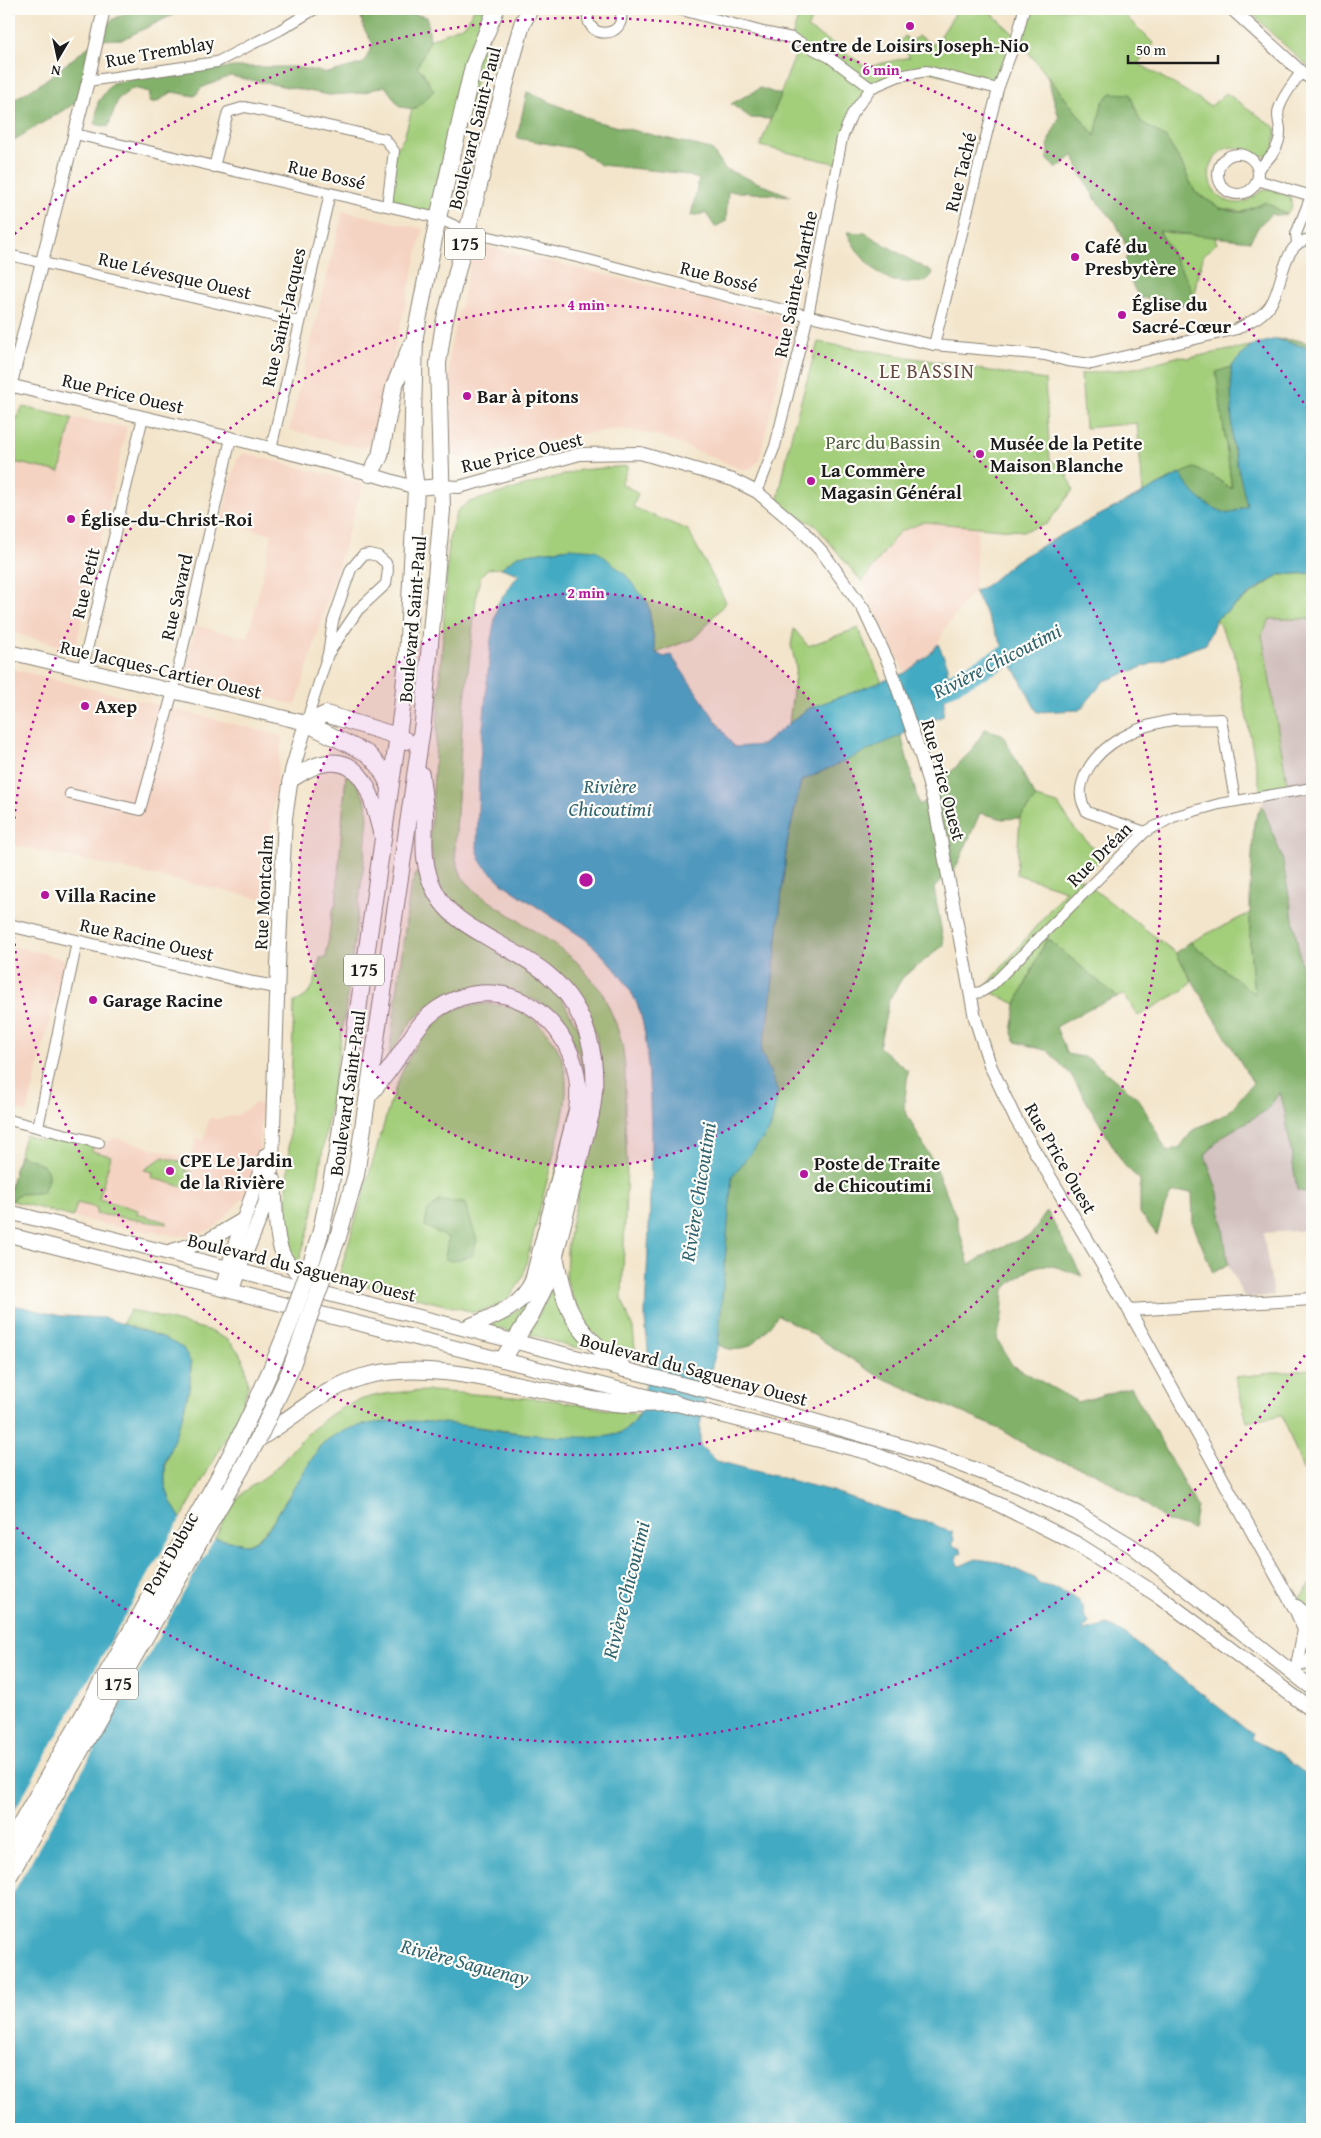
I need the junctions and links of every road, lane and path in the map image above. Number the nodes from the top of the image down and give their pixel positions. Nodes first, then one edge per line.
1 (104, 9) edge
2 (315, 9) edge
3 (496, 9) edge
4 (530, 9) edge
5 (589, 9) edge
6 (620, 9) edge
7 (678, 9) edge
8 (1024, 9) edge
9 (1232, 9) edge
10 (712, 13) edge
11 (1307, 76) edge
12 (88, 81) junction
13 (871, 88) junction
14 (998, 89) junction
15 (74, 134) junction
16 (214, 167) junction
17 (1258, 169) junction
18 (1257, 180) junction
19 (330, 193) junction
20 (1311, 196) edge
21 (387, 206) junction
22 (438, 218) junction
23 (468, 232) junction
24 (1312, 238) edge
25 (1297, 242) junction
26 (9, 255) edge
27 (42, 263) junction
28 (808, 316) junction
29 (300, 322) junction
30 (415, 336) junction
31 (934, 345) junction
32 (9, 387) edge
33 (142, 416) junction
34 (231, 438) junction
35 (271, 449) junction
36 (370, 474) junction
37 (440, 486) junction
38 (416, 488) junction
39 (757, 492) junction
40 (9, 652) edge
41 (328, 654) junction
42 (82, 670) junction
43 (173, 691) junction
44 (306, 723) junction
45 (397, 736) junction
46 (419, 747) junction
47 (290, 779) junction
48 (390, 787) junction
49 (1312, 788) edge
50 (70, 794) dead end
51 (1234, 794) dead end
52 (1145, 832) junction
53 (383, 837) junction
54 (9, 925) edge
55 (77, 942) junction
56 (277, 987) junction
57 (970, 994) junction
58 (368, 1096) junction
59 (9, 1120) edge
60 (38, 1127) junction
61 (272, 1138) junction
62 (99, 1143) dead end
63 (272, 1162) junction
64 (9, 1212) edge
65 (244, 1220) junction
66 (321, 1232) joint
67 (9, 1235) edge
68 (338, 1237) joint
69 (168, 1252) junction
70 (555, 1255) junction
71 (232, 1269) junction
72 (227, 1290) junction
73 (317, 1290) junction
74 (1312, 1299) edge
75 (1129, 1310) junction
76 (467, 1328) junction
77 (516, 1341) junction
78 (503, 1359) junction
79 (624, 1369) junction
80 (617, 1396) junction
81 (675, 1403) joint
82 (258, 1439) junction
83 (1291, 1602) junction
84 (1312, 1625) edge
85 (1312, 1657) edge
86 (1294, 1669) junction
87 (1281, 1685) junction
88 (1312, 1688) edge
89 (1312, 1710) edge
90 (9, 1845) edge
91 (9, 1876) edge

1 - 12 street
2 - 12 street, Rue Tremblay
3 - 22 main road, Boulevard Saint-Paul / 175
4 - 23 main road, Boulevard Saint-Paul / 175
5 - 6 street
7 - 10 street
8 - 14 street, Rue Taché
9 - 11 street
10 - 13 street
11 - 17 street
12 - 15 street
13 - 14 street
13 - 28 street, Rue Sainte-Marthe
14 - 31 street, Rue Taché
15 - 16 street, Rue Bossé
15 - 27 street
16 - 19 street, Rue Bossé
16 - 21 street
17 - 18 street
17 - 18 street
18 - 20 street
19 - 21 street, Rue Bossé
19 - 29 street, Rue Saint-Jacques
20 - 25 street, Rue Bossé
21 - 22 street, Rue Bossé
22 - 23 street, Rue Bossé
22 - 30 main road, Boulevard Saint-Paul / 175
23 - 28 street, Rue Bossé
23 - 37 main road, Boulevard Saint-Paul / 175
24 - 25 street
25 - 31 street, Rue Bossé
26 - 27 street, Rue Lévesque Ouest
27 - 29 street, Rue Lévesque Ouest
27 - 32 street
28 - 31 street, Rue Bossé
28 - 39 street, Rue Sainte-Marthe
29 - 35 street, Rue Saint-Jacques
30 - 36 main road
30 - 38 main road, Boulevard Saint-Paul / 175
32 - 33 street, Rue Price Ouest
33 - 34 street, Rue Price Ouest
33 - 42 street, Rue Petit
34 - 35 street, Rue Price Ouest
34 - 43 street, Rue Savard
35 - 36 street, Rue Price Ouest
36 - 38 street, Rue Price Ouest
37 - 38 main road, Rue Price Ouest
37 - 39 street, Rue Price Ouest
37 - 46 main road, Boulevard Saint-Paul / 175
38 - 45 main road, Boulevard Saint-Paul / 175
39 - 57 street, Rue Price Ouest
40 - 42 main road, Rue Jacques-Cartier Ouest
41 - 41 street, Rue Montcalm
41 - 44 street, Rue Montcalm
42 - 43 main road, Rue Jacques-Cartier Ouest
43 - 44 main road, Rue Jacques-Cartier Ouest
43 - 50 street, Rue Savard
44 - 45 main road
44 - 47 main road, Rue Montcalm
44 - 48 main road
45 - 46 main road
45 - 48 main road, Boulevard Saint-Paul / 175
46 - 58 main road, Boulevard Saint-Paul / 175
46 - 70 main road
47 - 53 main road
47 - 56 main road, Rue Montcalm
48 - 53 main road, Boulevard Saint-Paul / 175
49 - 52 street, Rue Dréan
51 - 52 street
52 - 57 street, Rue Dréan
53 - 66 main road, Boulevard Saint-Paul / 175
54 - 55 street, Rue Racine Ouest
55 - 56 street, Rue Racine Ouest
55 - 60 street
56 - 61 main road, Rue Montcalm
57 - 75 street, Rue Price Ouest
58 - 68 main road, Boulevard Saint-Paul / 175
58 - 76 main road
59 - 60 street
60 - 62 street
61 - 63 main road, Rue Montcalm
61 - 65 main road, Rue Montcalm
63 - 71 main road, Rue Montcalm
63 - 73 main road
64 - 69 main road, Boulevard du Saguenay Ouest
65 - 69 main road
65 - 71 main road, Rue Montcalm
66 - 90 main road, Pont Dubuc / 175, bridge
67 - 72 main road, Boulevard du Saguenay Ouest
68 - 82 main road, Pont Dubuc / 175, bridge
69 - 71 main road, Boulevard du Saguenay Ouest
70 - 77 main road
70 - 79 main road
71 - 72 main road, Rue Montcalm
71 - 73 main road, Boulevard du Saguenay Ouest
72 - 78 main road, Boulevard du Saguenay Ouest
73 - 76 main road, Boulevard du Saguenay Ouest
74 - 75 street
75 - 83 street, Rue Price Ouest
76 - 77 main road, Boulevard du Saguenay Ouest
77 - 78 main road
77 - 79 main road, Boulevard du Saguenay Ouest
78 - 80 main road, Boulevard du Saguenay Ouest
79 - 86 main road, Boulevard du Saguenay Ouest
80 - 81 main road
80 - 82 main road
81 - 87 main road, Boulevard du Saguenay Ouest
82 - 91 main road, Pont Dubuc / 175
83 - 84 street
83 - 86 street, Rue Price Ouest
85 - 86 street
86 - 87 main road, Rue Price Ouest
86 - 88 main road, Boulevard du Saguenay Ouest
87 - 89 main road, Boulevard du Saguenay Ouest

